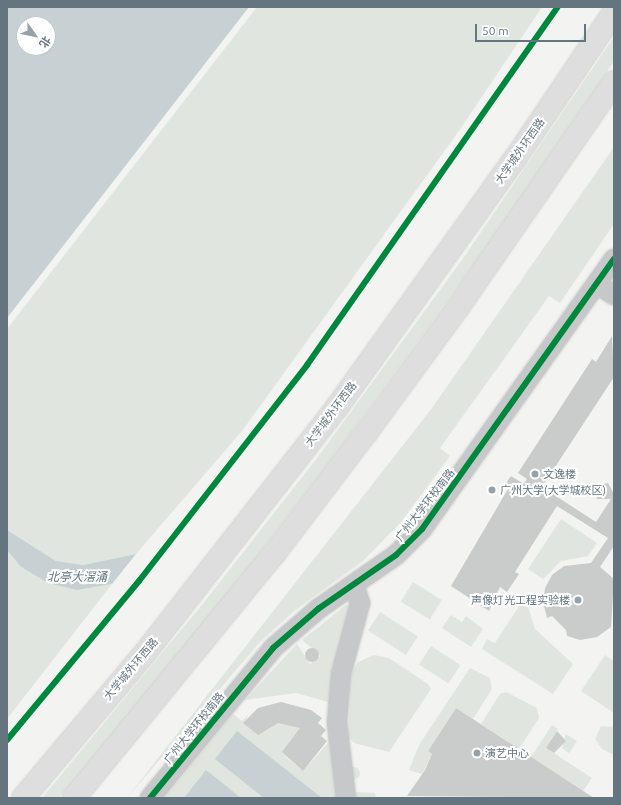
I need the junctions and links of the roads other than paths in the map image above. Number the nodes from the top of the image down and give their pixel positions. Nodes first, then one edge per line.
1 (614, 12) edge
2 (614, 82) edge
3 (614, 259) edge
4 (597, 284) junction
5 (614, 295) edge
6 (354, 585) junction
7 (23, 798) edge
8 (74, 798) edge
9 (150, 798) edge
10 (346, 798) edge

1 - 7 main road, 大学城外环西路
2 - 8 main road
3 - 4 lane, 广州大学环校南路
4 - 5 lane
4 - 6 lane, 广州大学环校南路
6 - 9 lane, 广州大学环校南路
6 - 10 lane

